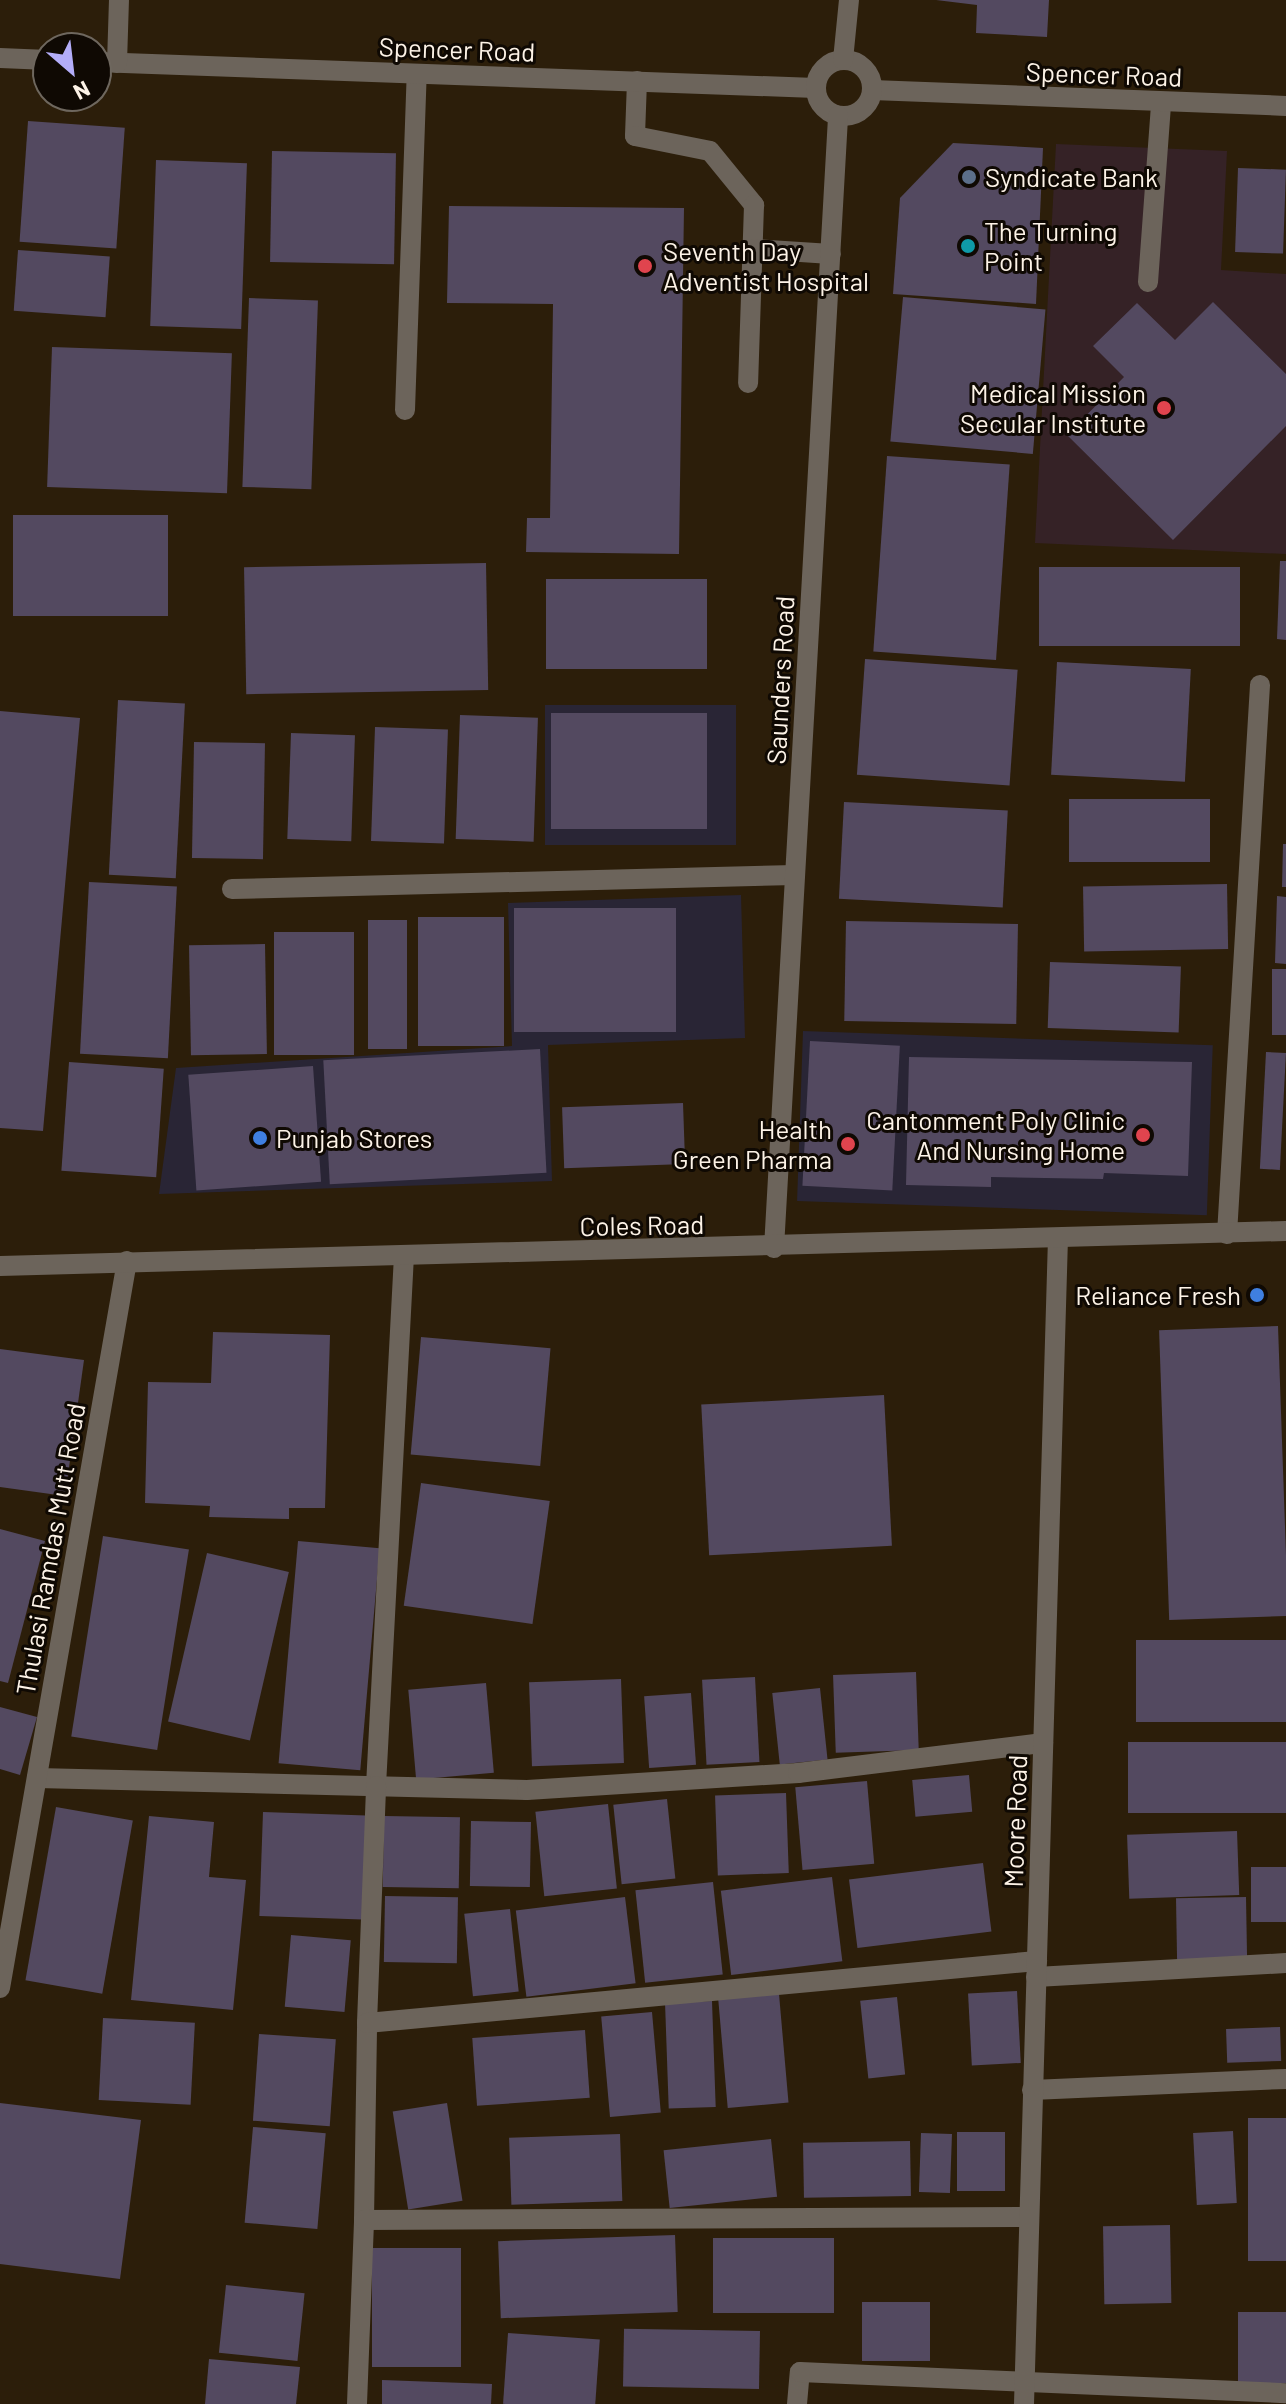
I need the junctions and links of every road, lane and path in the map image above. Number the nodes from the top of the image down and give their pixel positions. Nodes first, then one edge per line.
1 (119, 0) edge
2 (849, 0) edge
3 (0, 58) edge
4 (32, 59) edge
5 (843, 60) junction
6 (112, 63) edge
7 (117, 63) junction
8 (417, 74) junction
9 (637, 81) junction
10 (816, 88) junction
11 (872, 90) junction
12 (1161, 103) junction
13 (1286, 106) edge
14 (838, 116) junction
15 (754, 249) junction
16 (831, 254) junction
17 (1148, 282) dead end
18 (748, 383) dead end
19 (405, 410) dead end
20 (1260, 685) dead end
21 (795, 875) junction
22 (232, 889) dead end
23 (1286, 1231) edge
24 (1227, 1234) junction
25 (1058, 1239) junction
26 (774, 1248) junction
27 (404, 1256) junction
28 (127, 1261) junction
29 (0, 1266) edge
30 (1043, 1743) junction
31 (37, 1778) junction
32 (376, 1786) junction
33 (1286, 1963) edge
34 (1036, 1969) junction
35 (0, 1988) edge
36 (367, 2023) junction
37 (1286, 2079) edge
38 (1032, 2090) junction
39 (1029, 2217) junction
40 (364, 2220) junction
41 (1024, 2381) junction
42 (1286, 2393) edge
43 (357, 2404) edge
44 (797, 2404) edge
45 (1024, 2404) edge

1 - 7 street
2 - 5 street
3 - 4 street
5 - 10 street
5 - 11 street
6 - 7 street, Spencer Road
7 - 8 street, Spencer Road
8 - 9 street, Spencer Road
8 - 19 street
9 - 10 street, Spencer Road
9 - 15 street
10 - 14 street
11 - 12 street, Spencer Road
11 - 14 street
12 - 13 street, Spencer Road
12 - 17 street
14 - 16 street, Saunders Road
15 - 16 street
15 - 18 street
16 - 21 street, Saunders Road
20 - 24 street
21 - 22 street
21 - 26 street, Saunders Road
23 - 24 street, Coles Road
24 - 25 street, Coles Road
25 - 26 street, Coles Road
25 - 30 street, Moore Road
26 - 27 street, Coles Road
27 - 28 street, Coles Road
27 - 32 street
28 - 29 street, Coles Road
28 - 31 street, Thulasi Ramdas Mutt Road
30 - 32 street
30 - 34 street, Moore Road
31 - 32 street
31 - 35 street, Thulasi Ramdas Mutt Road
32 - 36 street
33 - 34 street
34 - 36 street
34 - 38 street, Moore Road
36 - 40 street
37 - 38 street
38 - 39 street, Moore Road
39 - 40 street
39 - 41 street, Moore Road
40 - 43 street
41 - 42 street
41 - 44 street
41 - 45 street, Moore Road

